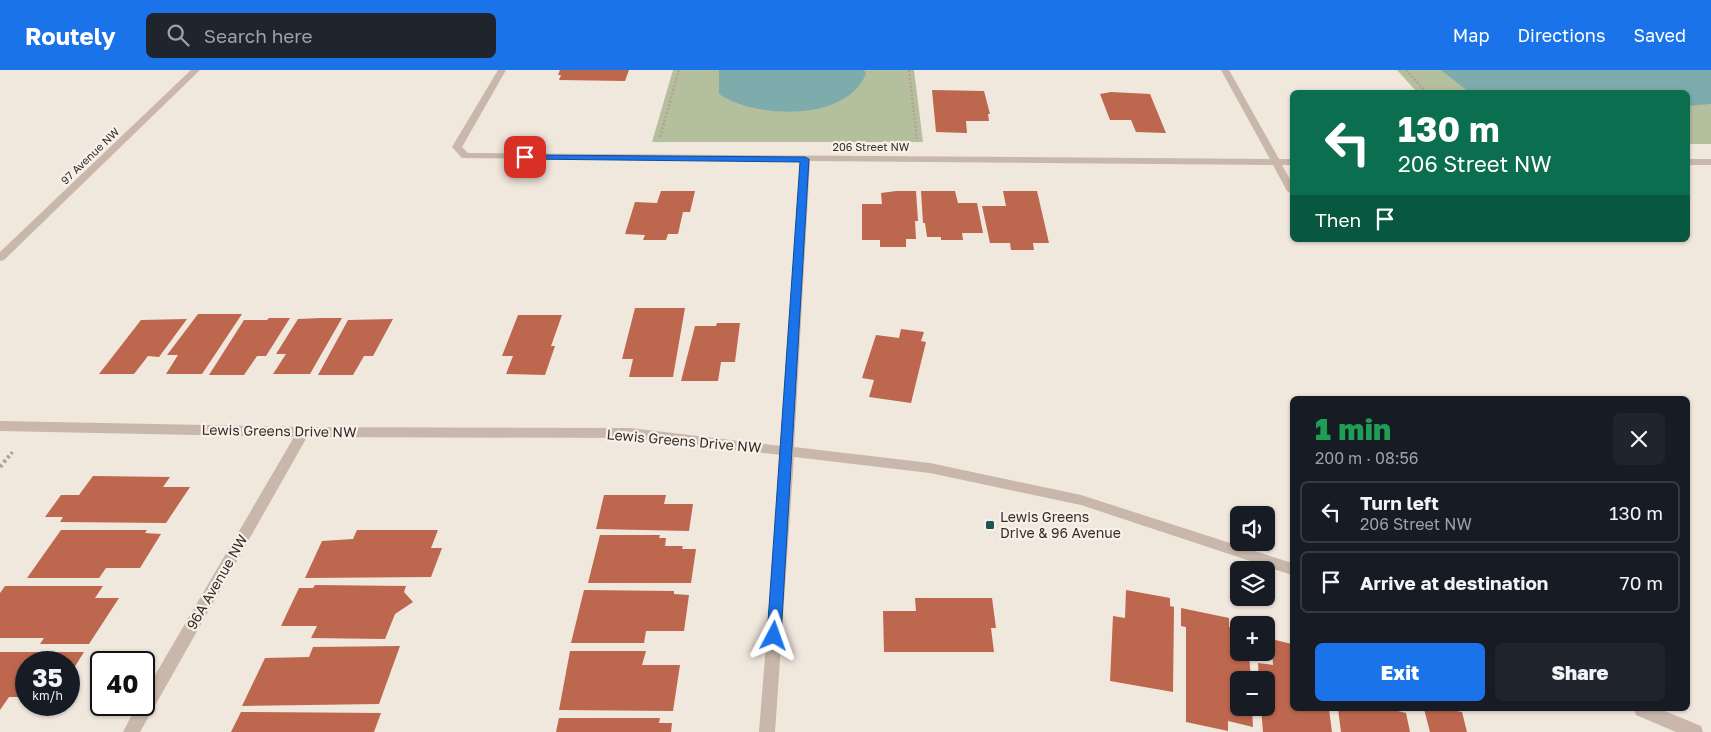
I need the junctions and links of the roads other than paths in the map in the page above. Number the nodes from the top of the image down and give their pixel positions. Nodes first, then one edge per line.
1 (196, 70) edge
2 (502, 70) edge
3 (1225, 70) edge
4 (805, 159) junction
5 (1277, 162) junction
6 (1290, 162) edge
7 (1690, 162) edge
8 (1711, 162) edge
9 (1290, 187) edge
10 (0, 258) edge
11 (0, 426) edge
12 (303, 432) junction
13 (787, 451) junction
14 (1290, 568) edge
15 (1647, 711) edge
16 (131, 732) edge
17 (767, 732) edge
18 (1695, 732) edge

1 - 10 street, 97 Avenue NW
2 - 4 street, 206 Street NW
3 - 5 street
4 - 5 street, 206 Street NW
4 - 13 street
5 - 6 street, 206 Street NW
5 - 9 street
7 - 8 street
11 - 12 street, Lewis Greens Drive NW
12 - 13 street, Lewis Greens Drive NW
12 - 16 street, 96A Avenue NW
13 - 14 street, Lewis Greens Drive NW
13 - 17 street
15 - 18 street

